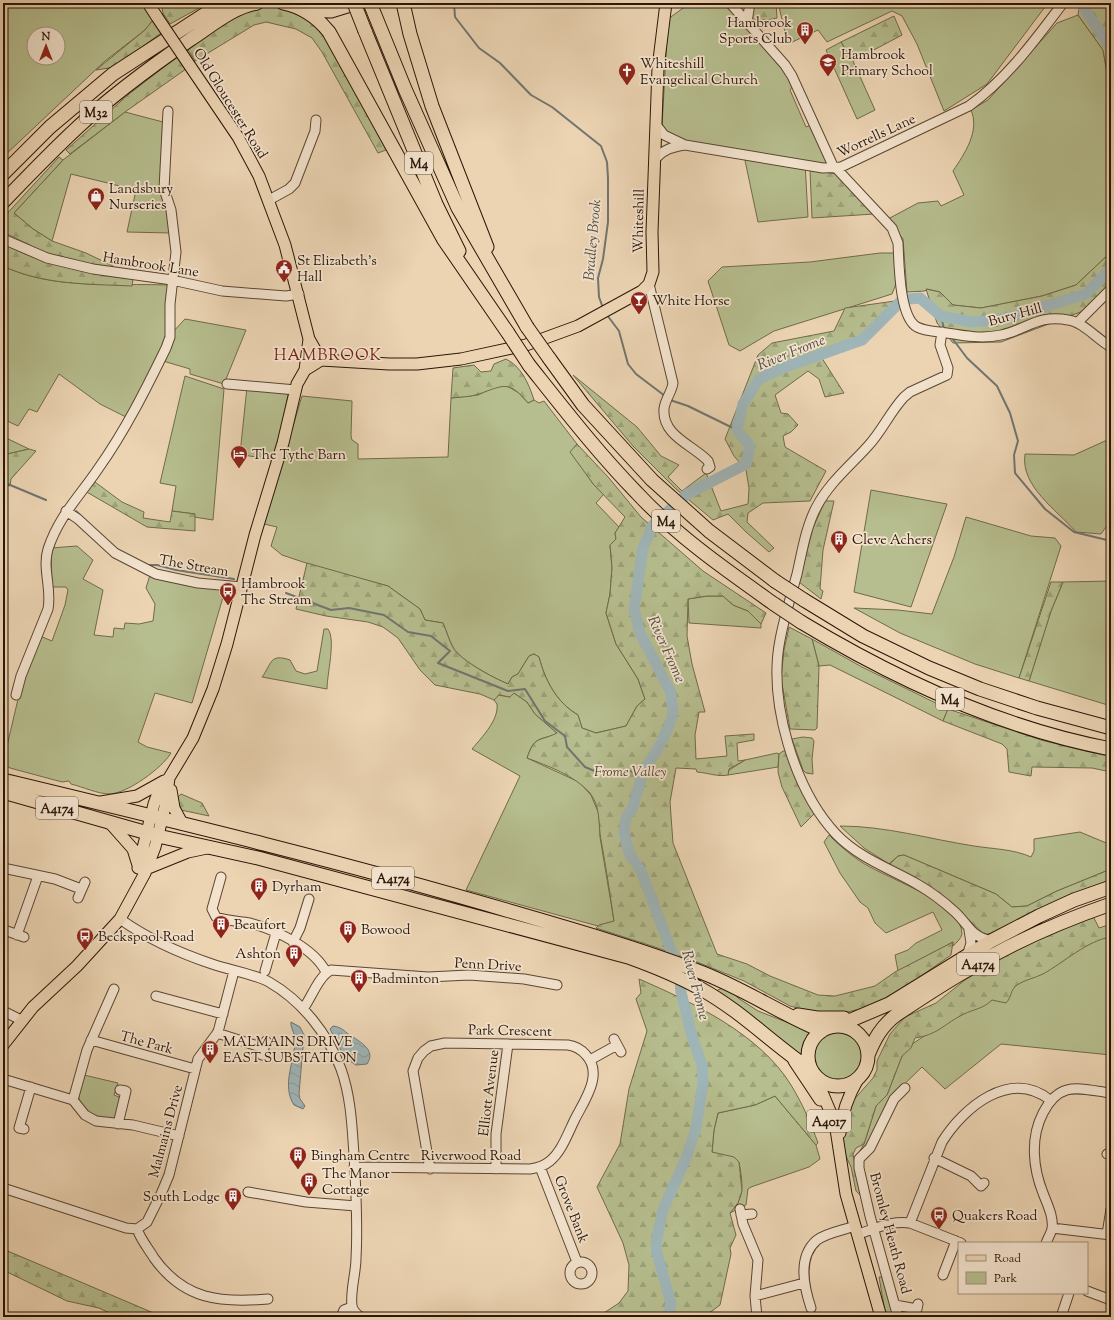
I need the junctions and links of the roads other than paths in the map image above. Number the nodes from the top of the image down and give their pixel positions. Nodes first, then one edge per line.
1 (148, 3) edge
2 (222, 3) edge
3 (257, 3) edge
4 (284, 3) edge
5 (355, 3) edge
6 (370, 3) edge
7 (403, 3) edge
8 (666, 3) edge
9 (730, 3) edge
10 (750, 3) edge
11 (1063, 3) edge
12 (302, 9) junction
13 (747, 22) junction
14 (131, 64) junction
15 (168, 111) dead end
16 (316, 120) dead end
17 (657, 126) junction
18 (685, 145) junction
19 (656, 158) junction
20 (835, 168) junction
21 (3, 174) edge
22 (3, 184) edge
23 (269, 200) junction
24 (3, 202) edge
25 (3, 239) edge
26 (172, 280) junction
27 (500, 282) junction
28 (649, 284) junction
29 (1111, 288) edge
30 (480, 292) junction
31 (299, 294) junction
32 (1078, 322) junction
33 (928, 330) junction
34 (942, 332) junction
35 (310, 339) junction
36 (940, 345) junction
37 (1111, 347) edge
38 (320, 360) junction
39 (305, 370) junction
40 (227, 384) dead end
41 (296, 390) junction
42 (707, 469) dead end
43 (66, 511) junction
44 (242, 588) junction
45 (16, 695) dead end
46 (1111, 728) edge
47 (1111, 748) edge
48 (170, 778) junction
49 (3, 780) edge
50 (3, 792) edge
51 (57, 793) junction
52 (95, 802) junction
53 (110, 823) junction
54 (182, 823) junction
55 (155, 826) junction
56 (207, 848) junction
57 (258, 858) junction
58 (3, 868) edge
59 (142, 868) junction
60 (38, 876) junction
61 (221, 877) dead end
62 (1111, 887) edge
63 (81, 890) dead end
64 (309, 899) dead end
65 (1111, 904) edge
66 (120, 919) junction
67 (969, 930) junction
68 (7, 931) dead end
69 (276, 933) junction
70 (991, 941) junction
71 (293, 942) junction
72 (967, 956) junction
73 (234, 971) junction
74 (265, 971) dead end
75 (326, 972) junction
76 (551, 986) dead end
77 (114, 989) dead end
78 (156, 996) dead end
79 (769, 1004) junction
80 (303, 1009) junction
81 (3, 1011) edge
82 (871, 1013) junction
83 (223, 1014) junction
84 (21, 1020) junction
85 (837, 1026) junction
86 (822, 1031) junction
87 (217, 1033) junction
88 (91, 1040) junction
89 (508, 1044) junction
90 (3, 1045) edge
91 (617, 1045) dead end
92 (264, 1048) dead end
93 (791, 1056) junction
94 (868, 1056) junction
95 (590, 1060) junction
96 (195, 1069) junction
97 (814, 1074) junction
98 (3, 1079) edge
99 (858, 1079) junction
100 (31, 1087) junction
101 (905, 1088) dead end
102 (120, 1090) dead end
103 (1111, 1093) edge
104 (73, 1100) junction
105 (1050, 1100) junction
106 (118, 1124) junction
107 (24, 1129) dead end
108 (179, 1136) junction
109 (839, 1147) junction
110 (934, 1158) junction
111 (540, 1167) junction
112 (354, 1168) junction
113 (430, 1169) junction
114 (496, 1169) junction
115 (980, 1186) dead end
116 (3, 1188) edge
117 (248, 1192) dead end
118 (846, 1194) junction
119 (356, 1206) junction
120 (1111, 1209) edge
121 (752, 1214) dead end
122 (910, 1223) junction
123 (1052, 1228) junction
124 (137, 1229) junction
125 (874, 1229) junction
126 (856, 1230) junction
127 (1109, 1234) edge
128 (958, 1242) edge
129 (1046, 1242) edge
130 (577, 1262) dead end
131 (943, 1275) dead end
132 (804, 1283) junction
133 (1088, 1291) edge
134 (1069, 1294) edge
135 (755, 1296) junction
136 (268, 1299) dead end
137 (1111, 1300) edge
138 (918, 1304) dead end
139 (895, 1305) junction
140 (352, 1307) junction
141 (811, 1308) dead end
142 (341, 1317) edge
143 (361, 1317) edge
144 (757, 1317) edge
145 (880, 1317) edge
146 (898, 1317) edge
147 (1061, 1317) edge

1 - 23 main road, Old Gloucester Road, bridge
2 - 14 highway, M32
3 - 24 highway, M32
4 - 12 highway
5 - 12 highway
5 - 30 highway, M4, bridge
6 - 27 highway, M4
7 - 27 highway, M4
8 - 17 main road, Whiteshill
9 - 13 street
10 - 13 street
11 - 20 street, Worrells Lane
12 - 30 highway, M4
13 - 20 street
14 - 21 highway, M32
14 - 22 highway, M32
15 - 26 street
16 - 23 street
17 - 18 street
17 - 19 main road, Whiteshill
18 - 19 street, Worrells Lane
18 - 20 street, Worrells Lane
19 - 28 main road, Whiteshill
20 - 33 street
23 - 31 main road, Old Gloucester Road
25 - 26 street, Hambrook Lane
26 - 31 street, Hambrook Lane
26 - 43 street
27 - 46 highway, M4, bridge
28 - 38 main road
28 - 42 street
29 - 32 street
30 - 47 highway, M4, bridge
31 - 35 main road, Old Gloucester Road
32 - 34 street, Bury Hill
32 - 37 street
33 - 34 street, Bury Hill
33 - 36 street
34 - 36 street
35 - 38 main road, Old Gloucester Road
35 - 39 main road, Old Gloucester Road
36 - 67 street
38 - 39 main road
39 - 41 main road, Old Gloucester Road
40 - 41 street
41 - 44 main road, Old Gloucester Road
43 - 44 street, The Stream
43 - 45 street
44 - 48 main road, Old Gloucester Road
48 - 52 main road
48 - 54 main road
48 - 55 main road, Old Gloucester Road
49 - 51 highway, A4174
50 - 53 highway, A4174
51 - 52 highway, A4174
51 - 55 highway
52 - 55 highway, A4174
53 - 55 highway, A4174
53 - 59 main road
54 - 55 highway, A4174
54 - 79 highway, A4174
55 - 56 highway, A4174
55 - 57 highway, A4174
55 - 59 main road, Old Gloucester Road
56 - 57 highway, A4174
56 - 59 main road
57 - 93 highway, A4174
58 - 60 street
59 - 66 main road
60 - 63 street
60 - 68 street
61 - 69 street
62 - 70 highway, A4174
64 - 71 street
65 - 94 highway, A4174
66 - 73 street
66 - 84 main road
67 - 70 street
67 - 72 street
69 - 71 street
69 - 74 street
70 - 72 highway, A4174
71 - 75 street
72 - 82 highway, A4174
73 - 80 street
73 - 83 street, Malmains Drive
75 - 76 street, Penn Drive
75 - 80 street
77 - 88 street
78 - 83 street
79 - 82 highway, A4174
79 - 86 highway, A4174
80 - 112 street
81 - 84 street
82 - 85 highway, A4174
83 - 87 street, Malmains Drive
84 - 90 main road
85 - 86 highway, A4174
85 - 94 highway
86 - 97 highway
87 - 92 street
87 - 96 street, Malmains Drive
88 - 96 street, The Park
88 - 104 street
89 - 95 street, Park Crescent
89 - 113 street, Park Crescent
89 - 114 street, Elliott Avenue
91 - 95 street
93 - 97 highway, A4174
93 - 118 main road, A4017
94 - 99 highway, A4174
95 - 111 street
96 - 108 street, Malmains Drive
97 - 99 highway, A4174
97 - 109 main road, A4017
98 - 100 street
99 - 109 main road, A4017
100 - 104 street
100 - 107 street
101 - 125 street, Bromley Heath Road
102 - 106 street
103 - 105 street
104 - 106 street
105 - 110 street
105 - 123 street
106 - 108 street
108 - 124 street, Malmains Drive
109 - 118 main road, A4017
110 - 115 street
110 - 122 street
111 - 114 street, Riverwood Road
111 - 130 street, Grove Bank
112 - 113 street, Riverwood Road
112 - 119 street
113 - 114 street, Riverwood Road
116 - 124 street
117 - 119 street
118 - 126 main road, A4017
119 - 140 street
120 - 127 street
121 - 135 street
122 - 125 street
122 - 128 street
123 - 127 street
123 - 129 street
124 - 136 street
125 - 126 street
125 - 139 street, Bromley Heath Road
126 - 132 street
126 - 145 main road, A4017
128 - 131 street
132 - 135 street
132 - 141 street
133 - 137 street
134 - 147 street
135 - 144 street
138 - 139 street, Bromley Heath Road
139 - 146 street, Bromley Heath Road
140 - 142 street
140 - 143 street

